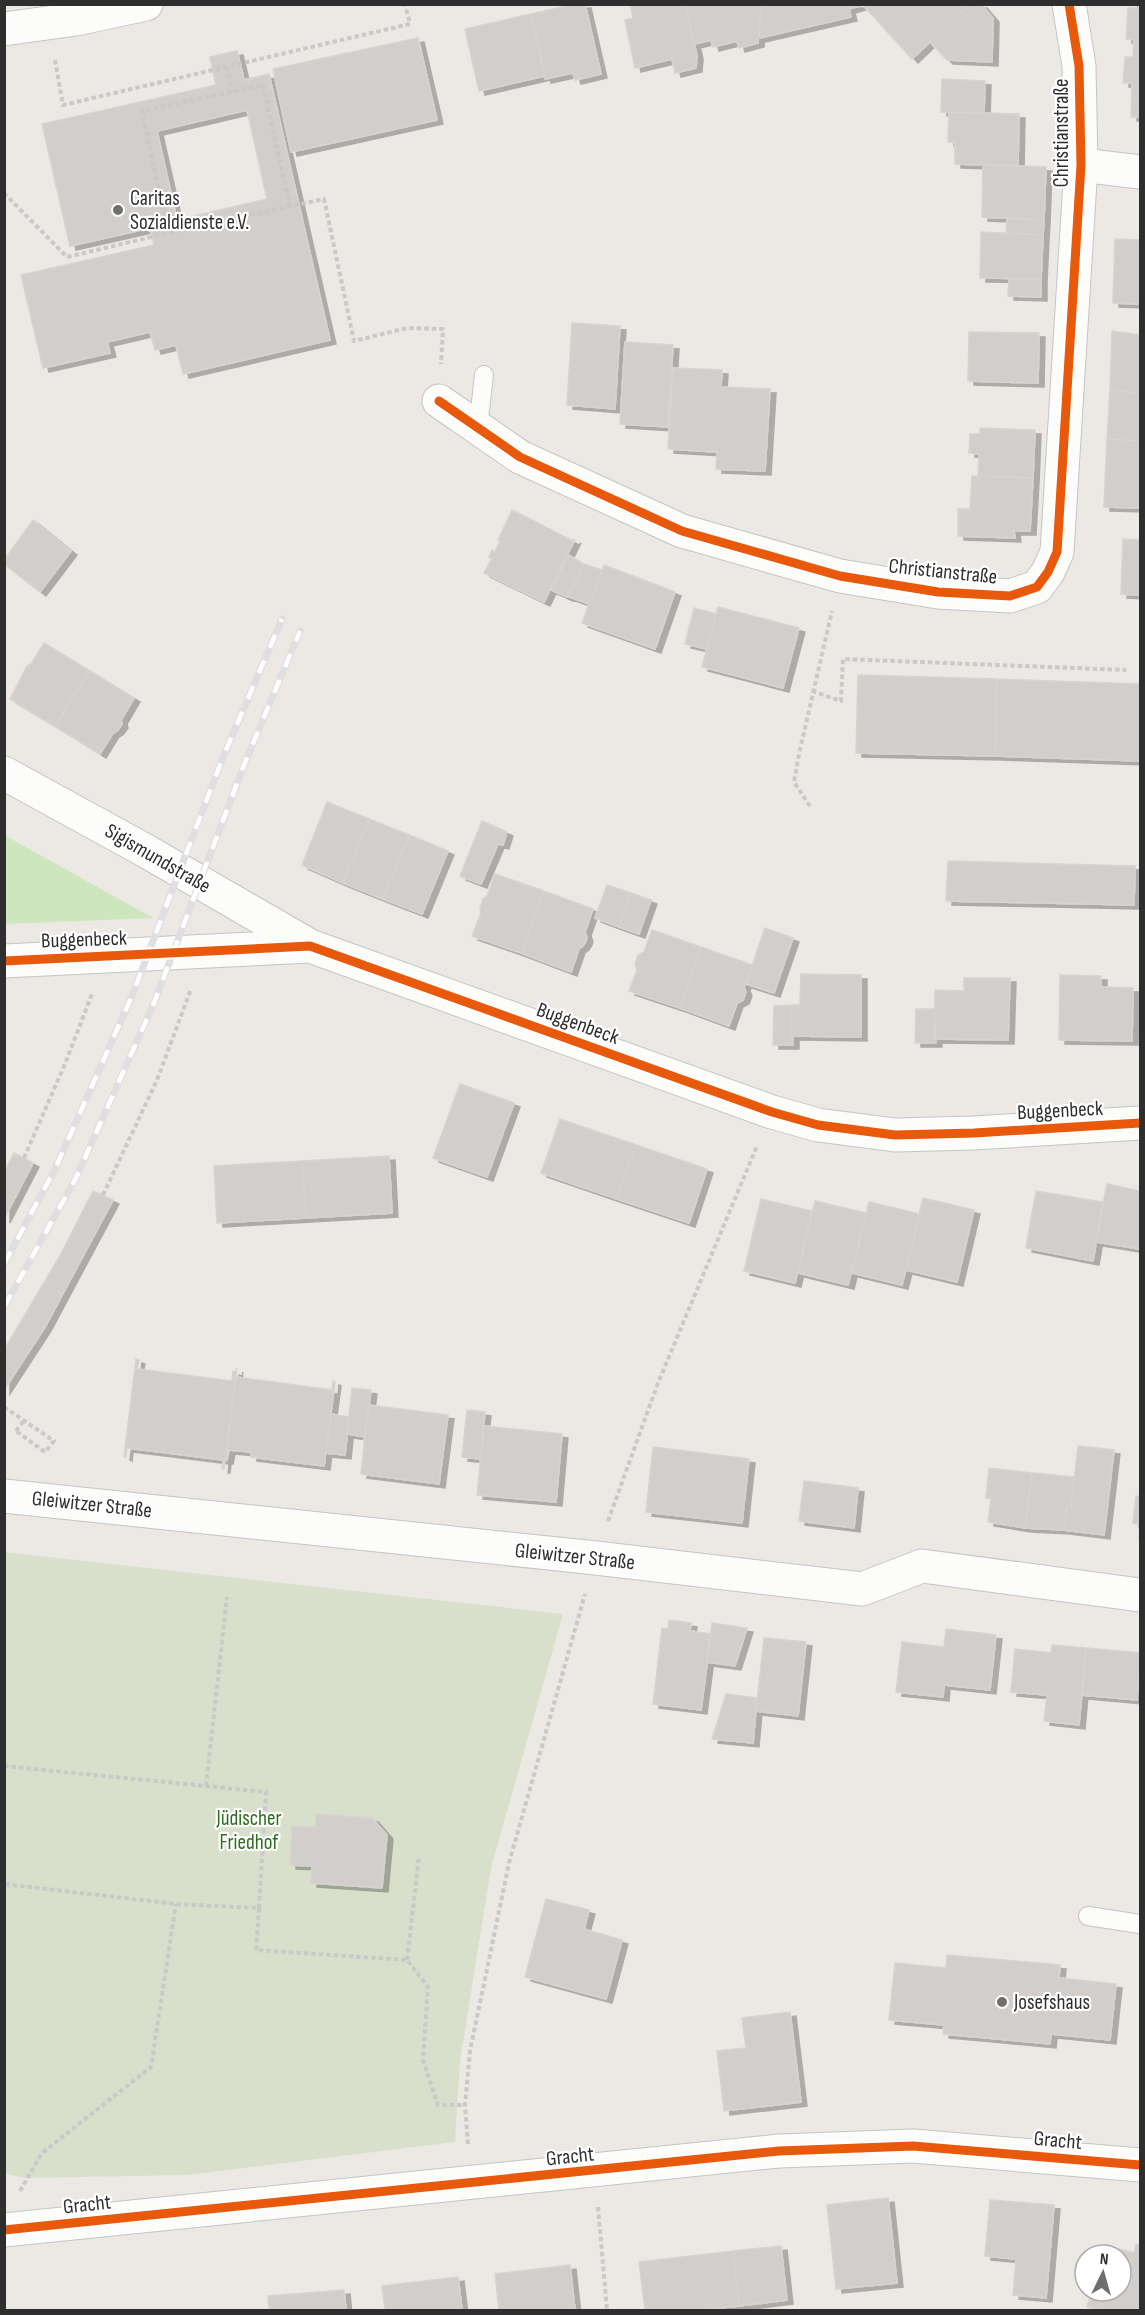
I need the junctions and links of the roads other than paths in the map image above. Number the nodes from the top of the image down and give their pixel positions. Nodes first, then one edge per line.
1 (146, 4) edge
2 (1069, 4) edge
3 (4, 30) edge
4 (1081, 165) junction
5 (1140, 172) edge
6 (483, 375) dead end
7 (439, 401) road end
8 (478, 428) junction
9 (4, 773) edge
10 (310, 946) junction
11 (4, 961) edge
12 (1140, 1123) edge
13 (4, 1496) edge
14 (1140, 1595) edge
15 (1088, 1916) dead end
16 (1140, 1924) edge
17 (1140, 2165) edge
18 (4, 2230) edge

1 - 3 street
2 - 4 street, Christianstraße
4 - 5 street
4 - 8 street, Christianstraße
6 - 8 lane
7 - 8 street, Christianstraße
9 - 10 street, Sigismundstraße
10 - 11 street, Buggenbeck
10 - 12 street, Buggenbeck
13 - 14 street, Gleiwitzer Straße
15 - 16 lane
17 - 18 street, Gracht

